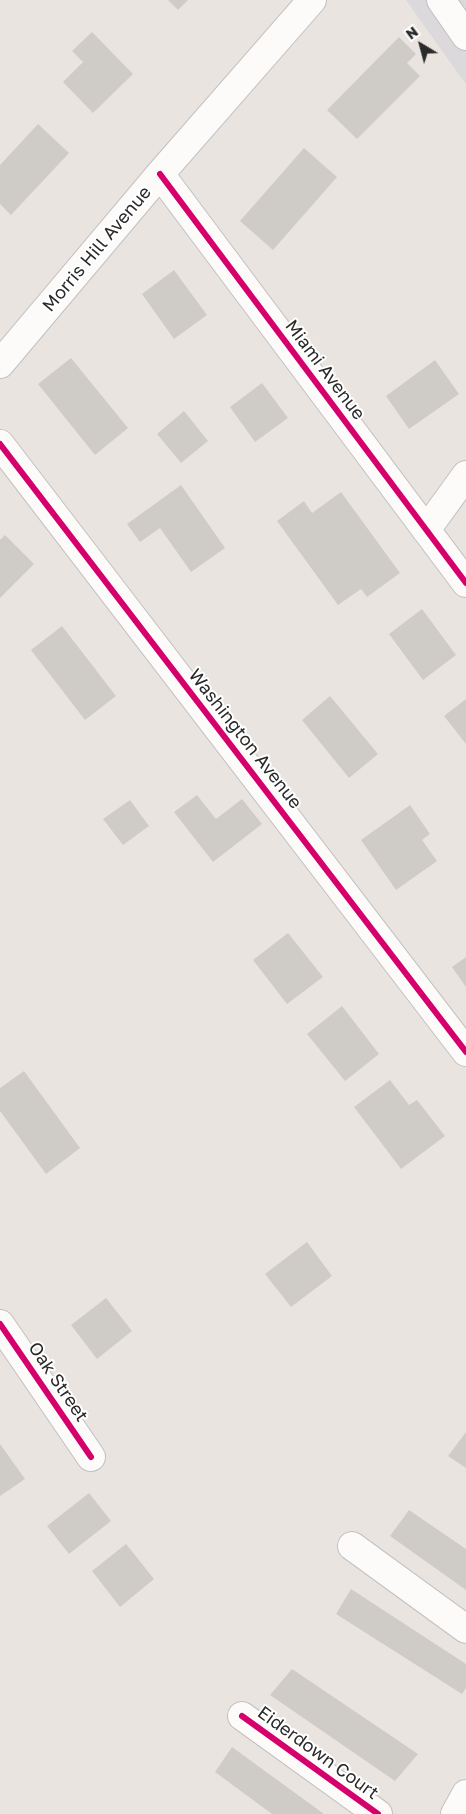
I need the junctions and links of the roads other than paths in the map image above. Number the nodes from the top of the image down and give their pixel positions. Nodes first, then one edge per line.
1 (312, 0) edge
2 (441, 0) edge
3 (466, 36) edge
4 (160, 174) junction
5 (0, 364) edge
6 (0, 444) edge
7 (466, 475) edge
8 (426, 530) junction
9 (466, 583) edge
10 (466, 1052) edge
11 (0, 1324) edge
12 (91, 1457) dead end
13 (352, 1546) dead end
14 (466, 1630) edge
15 (242, 1716) dead end
16 (466, 1794) edge
17 (378, 1814) edge
18 (455, 1814) edge

1 - 4 street, Morris Hill Avenue
2 - 3 street
4 - 5 street, Morris Hill Avenue
4 - 8 street, Miami Avenue
6 - 10 street, Washington Avenue
7 - 8 street
8 - 9 street, Miami Avenue
11 - 12 street, Oak Street
13 - 14 street
15 - 17 street, Eiderdown Court
16 - 18 street

